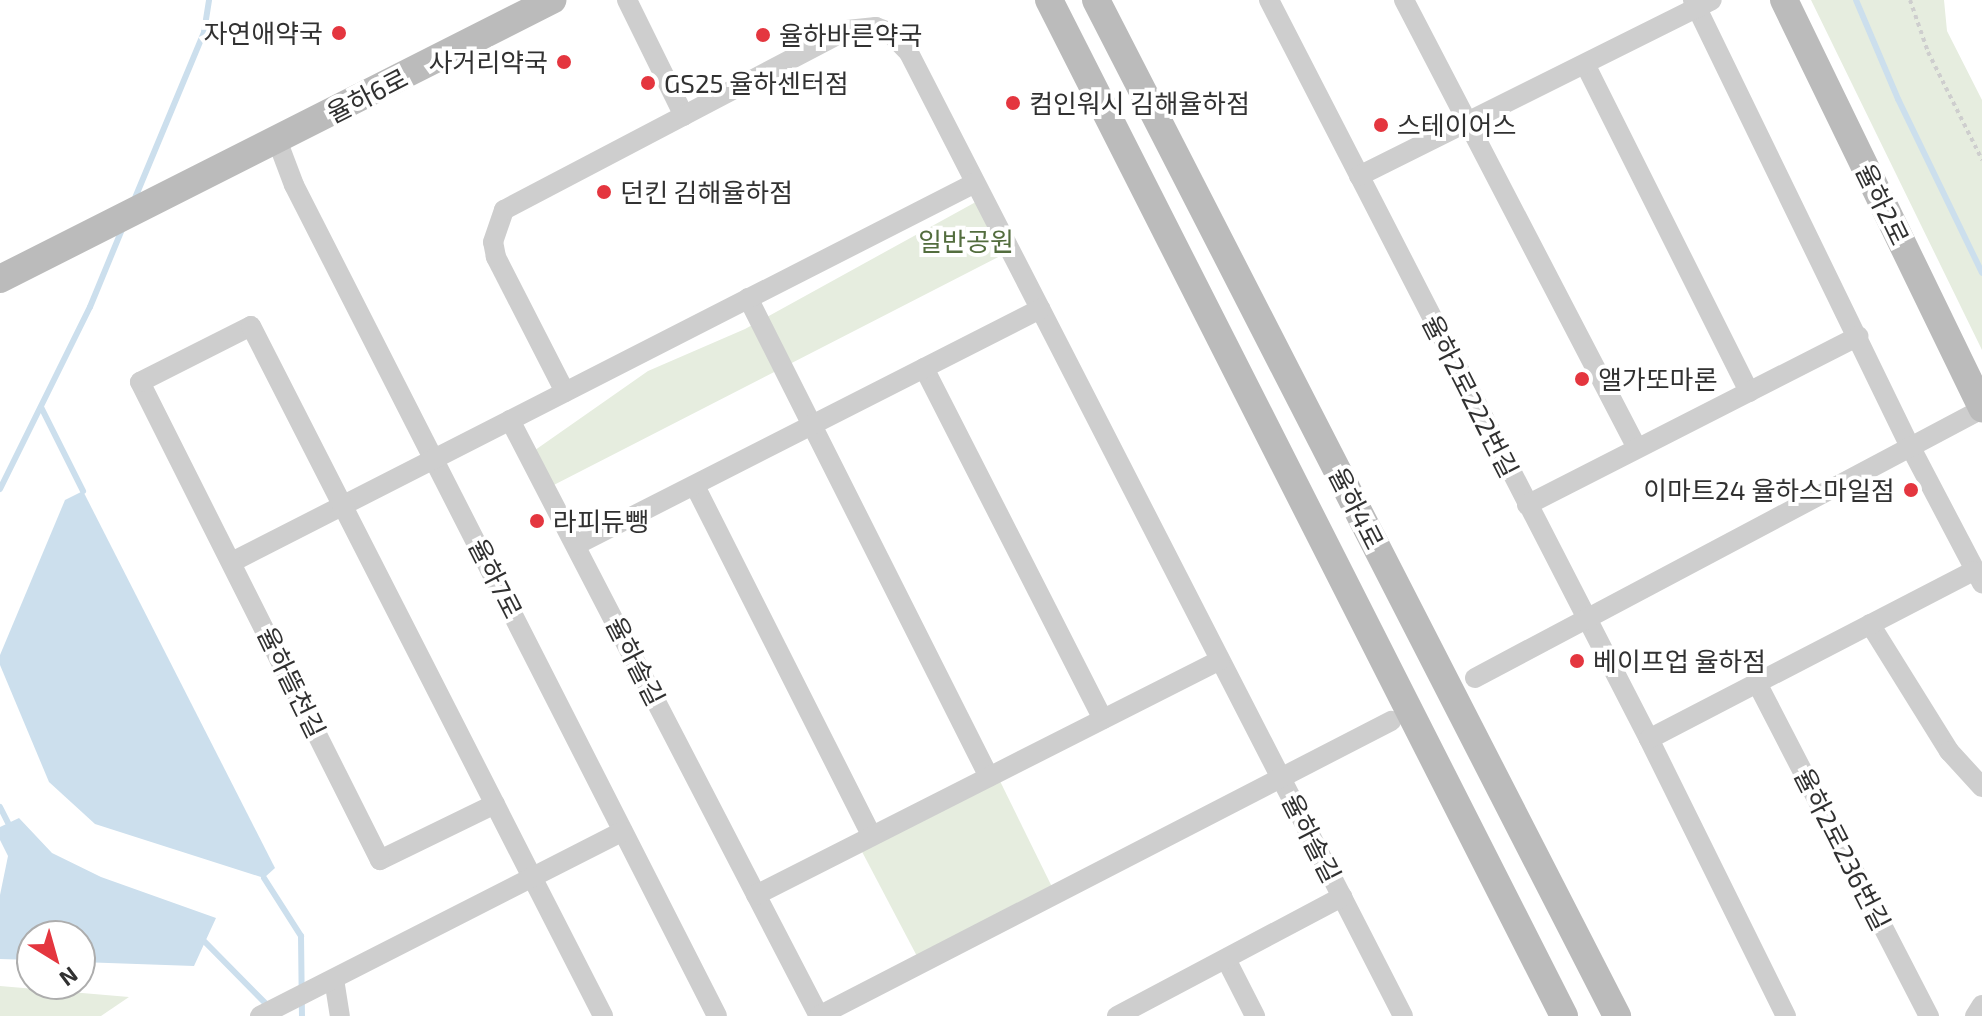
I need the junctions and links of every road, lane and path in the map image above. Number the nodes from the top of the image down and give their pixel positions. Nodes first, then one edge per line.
1 (552, 0) edge
2 (627, 0) edge
3 (1049, 0) edge
4 (1096, 0) edge
5 (1269, 0) edge
6 (1784, 0) edge
7 (1910, 0) edge
8 (1411, 2) edge
9 (1700, 3) edge
10 (1585, 64) junction
11 (684, 116) junction
12 (1467, 122) junction
13 (277, 140) junction
14 (1982, 160) edge
15 (1359, 176) junction
16 (975, 183) junction
17 (10, 274) edge
18 (748, 298) junction
19 (1040, 309) junction
20 (1858, 336) junction
21 (924, 368) junction
22 (565, 392) junction
23 (1749, 392) junction
24 (1982, 408) edge
25 (510, 420) junction
26 (811, 426) junction
27 (1637, 448) junction
28 (1911, 448) junction
29 (436, 458) junction
30 (695, 486) junction
31 (342, 505) junction
32 (1527, 505) junction
33 (576, 545) junction
34 (232, 562) junction
35 (1978, 577) edge
36 (1586, 621) junction
37 (1870, 624) junction
38 (1220, 660) junction
39 (1475, 678) dead end
40 (1757, 683) junction
41 (1103, 719) junction
42 (1391, 721) dead end
43 (1649, 739) junction
44 (989, 777) junction
45 (1281, 778) junction
46 (1982, 787) edge
47 (495, 804) junction
48 (623, 831) junction
49 (872, 836) junction
50 (532, 877) junction
51 (756, 895) junction
52 (1342, 897) junction
53 (1226, 959) junction
54 (334, 979) junction
55 (1982, 1005) edge
56 (260, 1016) edge
57 (340, 1016) edge
58 (603, 1016) edge
59 (717, 1016) edge
60 (819, 1016) edge
61 (1117, 1016) edge
62 (1255, 1016) edge
63 (1403, 1016) edge
64 (1564, 1016) edge
65 (1617, 1016) edge
66 (1786, 1016) edge
67 (1929, 1016) edge
68 (1975, 1016) edge

1 - 13 main road, 율하6로
2 - 11 street
3 - 64 main road, 율하4로
4 - 65 main road, 율하4로
5 - 15 street, 율하2로222번길
6 - 24 main road, 율하2로
7 - 14 path
8 - 12 street
9 - 10 street
9 - 20 street
10 - 12 street
10 - 23 street
11 - 16 street, 율하솔길
11 - 22 street, 율하솔길
12 - 15 street
12 - 27 street
13 - 17 main road, 율하6로
13 - 29 street, 율하7로
15 - 32 street, 율하2로222번길
16 - 18 street
16 - 19 street, 율하솔길
18 - 22 street
18 - 26 street
19 - 21 street
19 - 38 street, 율하솔길
20 - 23 street, 율하2로222번길
20 - 28 street
21 - 26 street
21 - 41 street
22 - 25 street
23 - 27 street, 율하2로222번길
24 - 28 street
25 - 29 street
25 - 33 street, 율하솔길
26 - 30 street
26 - 44 street
27 - 32 street, 율하2로222번길
28 - 35 street
28 - 36 street
29 - 31 street
29 - 48 street, 율하7로
30 - 33 street
30 - 49 street
31 - 34 street
31 - 34 street, 율하뜰천길
31 - 47 street, 율하뜰천길
32 - 36 street
33 - 51 street, 율하솔길
34 - 47 street, 율하뜰천길
35 - 37 street
36 - 39 street
36 - 43 street
37 - 40 street
37 - 46 street
38 - 41 street
38 - 45 street, 율하솔길
40 - 43 street
40 - 67 street, 율하2로236번길
41 - 44 street
42 - 45 street
43 - 66 street
44 - 49 street
45 - 52 street, 율하솔길
45 - 60 street, 율하솔길
47 - 50 street
48 - 50 street
48 - 59 street, 율하7로
49 - 51 street
50 - 54 street
50 - 58 street
51 - 60 street, 율하솔길
52 - 53 street, 율하솔길
52 - 63 street, 율하솔길
53 - 61 street, 율하솔길
53 - 62 street
54 - 56 street
54 - 57 street
55 - 68 street

